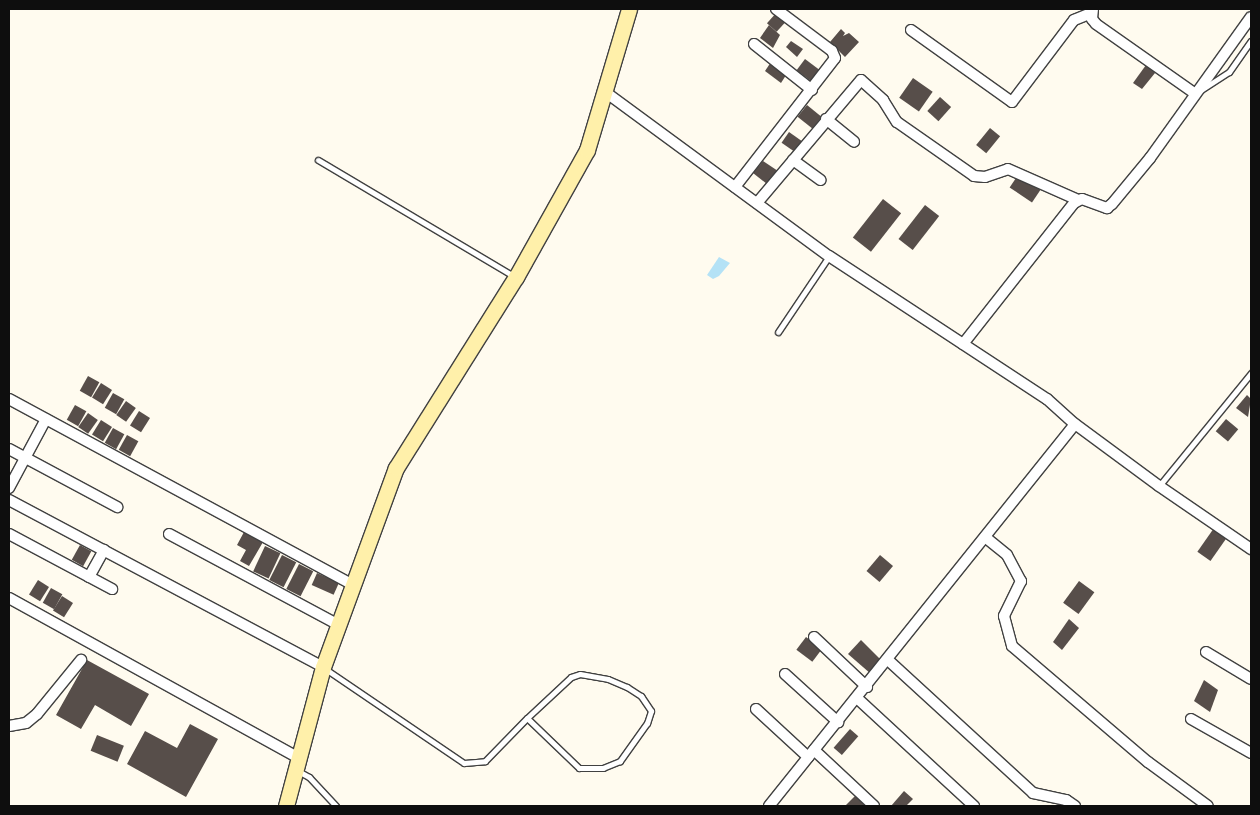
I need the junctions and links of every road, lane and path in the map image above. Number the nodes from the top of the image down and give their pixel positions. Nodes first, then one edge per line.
1 (629, 9) edge
2 (776, 9) edge
3 (1092, 11) edge
4 (1251, 17) edge
5 (911, 30) dead end
6 (1251, 41) edge
7 (754, 44) dead end
8 (812, 90) junction
9 (604, 91) junction
10 (1194, 94) junction
11 (826, 119) junction
12 (854, 142) dead end
13 (318, 160) dead end
14 (793, 160) junction
15 (820, 180) dead end
16 (735, 187) junction
17 (1078, 200) junction
18 (757, 203) junction
19 (829, 256) junction
20 (516, 277) junction
21 (778, 332) dead end
22 (963, 344) junction
23 (1251, 373) edge
24 (9, 399) edge
25 (46, 419) junction
26 (1075, 424) junction
27 (9, 449) edge
28 (25, 458) junction
29 (1159, 486) junction
30 (9, 488) edge
31 (9, 500) edge
32 (117, 507) dead end
33 (9, 534) edge
34 (169, 534) dead end
35 (985, 537) junction
36 (1251, 549) edge
37 (104, 550) junction
38 (89, 577) junction
39 (353, 585) junction
40 (112, 589) dead end
41 (9, 598) edge
42 (339, 625) junction
43 (814, 637) dead end
44 (1206, 652) dead end
45 (81, 660) dead end
46 (888, 660) junction
47 (323, 667) junction
48 (785, 674) dead end
49 (1251, 679) edge
50 (867, 687) junction
51 (858, 699) junction
52 (756, 709) dead end
53 (527, 718) junction
54 (1191, 719) dead end
55 (838, 722) junction
56 (9, 726) edge
57 (1251, 753) edge
58 (811, 754) junction
59 (296, 763) junction
60 (286, 806) edge
61 (336, 806) edge
62 (769, 806) edge
63 (874, 806) edge
64 (974, 806) edge
65 (1075, 806) edge
66 (1208, 806) edge

1 - 9 street
2 - 8 street
3 - 5 street
3 - 10 street
4 - 10 street
6 - 10 lane
7 - 8 street
8 - 16 street
9 - 16 street
9 - 20 street
10 - 17 street
11 - 12 street
11 - 14 street
11 - 17 street
13 - 20 lane
14 - 15 street
14 - 18 street
16 - 18 street
17 - 22 street
18 - 19 street
19 - 21 lane
19 - 22 street
20 - 39 street
22 - 26 street
23 - 29 lane
24 - 25 street
25 - 28 street
25 - 39 street
26 - 29 street
26 - 35 street
27 - 28 street
28 - 30 street
28 - 32 street
29 - 36 street
31 - 37 street
33 - 38 street
34 - 42 street
35 - 46 street
35 - 66 street
37 - 38 street
37 - 47 street
38 - 40 street
39 - 42 street
41 - 59 street
42 - 47 street
43 - 50 street
44 - 49 street
45 - 56 street
46 - 50 street
46 - 65 street
47 - 53 lane
47 - 59 street
48 - 55 street
50 - 51 street
51 - 55 street
51 - 64 street
52 - 58 street
53 - 53 lane
54 - 57 street
55 - 58 street
58 - 62 street
58 - 63 street
59 - 60 street
59 - 61 lane

